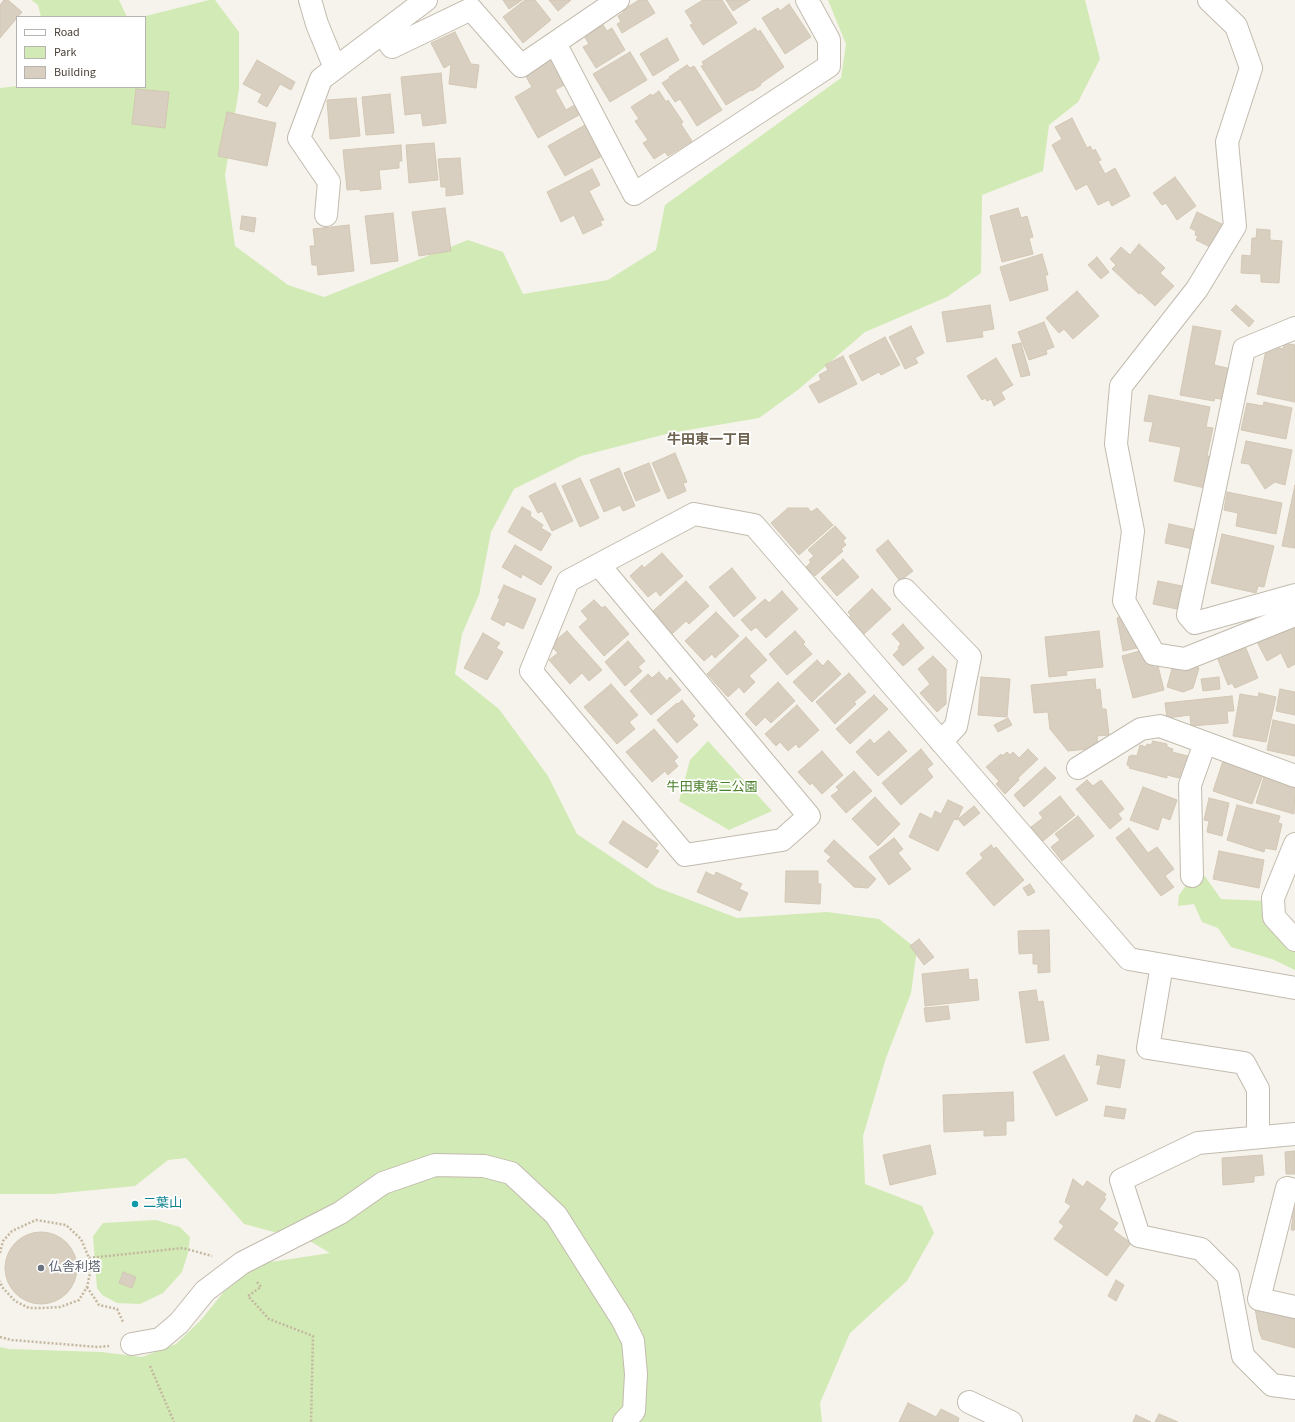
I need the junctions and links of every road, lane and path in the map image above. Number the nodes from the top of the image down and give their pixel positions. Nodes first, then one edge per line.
1 (310, 0) edge
2 (426, 0) edge
3 (618, 0) edge
4 (807, 0) edge
5 (1209, 0) edge
6 (382, 33) junction
7 (555, 43) junction
8 (335, 68) junction
9 (326, 215) dead end
10 (1295, 328) edge
11 (599, 564) junction
12 (905, 590) dead end
13 (1295, 595) edge
14 (1295, 615) edge
15 (941, 742) junction
16 (1205, 743) junction
17 (1078, 768) dead end
18 (1295, 776) edge
19 (1295, 844) edge
20 (1192, 876) dead end
21 (1295, 940) edge
22 (1162, 965) junction
23 (1295, 988) edge
24 (1295, 1134) edge
25 (1258, 1137) junction
26 (1295, 1190) edge
27 (2, 1242) edge
28 (182, 1248) dead end
29 (0, 1253) edge
30 (89, 1258) junction
31 (242, 1263) junction
32 (0, 1281) edge
33 (87, 1287) junction
34 (1295, 1307) edge
35 (0, 1337) edge
36 (132, 1344) junction
37 (1295, 1388) edge
38 (969, 1402) dead end
39 (174, 1422) edge
40 (311, 1422) edge
41 (624, 1422) edge
42 (1011, 1422) edge

1 - 8 street
2 - 6 street
3 - 7 street
4 - 7 street
5 - 14 street
6 - 7 street
6 - 8 street
8 - 9 street
10 - 13 street
11 - 11 street
11 - 15 street
12 - 15 street
15 - 22 street
16 - 17 street
16 - 18 street
16 - 20 street
19 - 21 street
22 - 23 street
22 - 25 street
24 - 25 street
25 - 37 street
26 - 34 street
27 - 29 path
27 - 30 path
28 - 30 path
30 - 33 path
31 - 36 street
31 - 40 path
31 - 41 street
32 - 33 path
33 - 36 path
35 - 36 path
36 - 39 path
38 - 42 street

